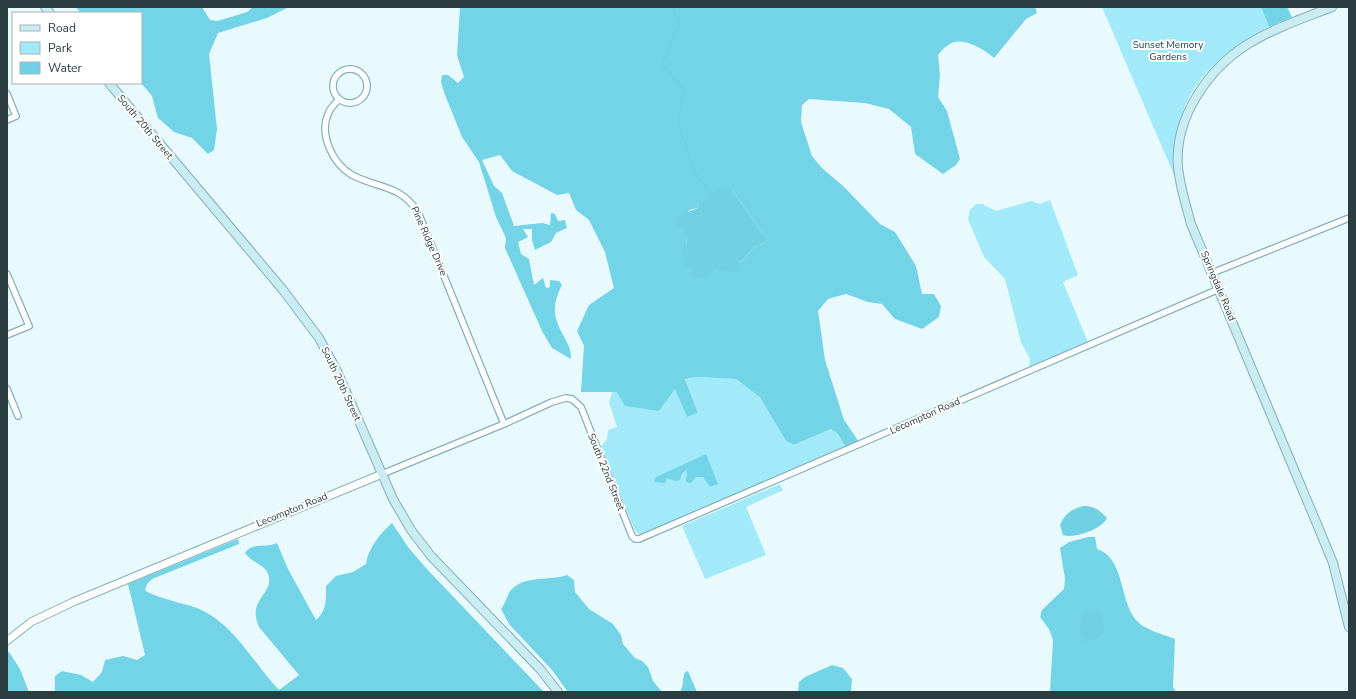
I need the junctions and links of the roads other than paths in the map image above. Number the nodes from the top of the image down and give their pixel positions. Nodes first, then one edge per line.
1 (1332, 7) edge
2 (110, 84) edge
3 (7, 94) edge
4 (339, 99) junction
5 (7, 120) edge
6 (1349, 218) edge
7 (1212, 273) junction
8 (7, 274) edge
9 (1218, 289) junction
10 (7, 336) edge
11 (7, 390) edge
12 (581, 407) joint
13 (18, 416) dead end
14 (504, 424) junction
15 (382, 474) junction
16 (632, 536) joint
17 (1349, 626) edge
18 (7, 641) edge
19 (558, 692) edge

1 - 7 main road, Springdale Road
2 - 15 main road, South 20th Street
3 - 5 street
4 - 4 street
4 - 14 street, Pine Ridge Drive
6 - 7 street
7 - 9 main road, Springdale Road
8 - 10 street
9 - 16 street, Lecompton Road
9 - 17 main road, Springdale Road
11 - 13 street
12 - 14 street, Lecompton Road
12 - 16 street, South 22nd Street
14 - 15 street, Lecompton Road
15 - 18 street, Lecompton Road
15 - 19 main road, South 20th Street

